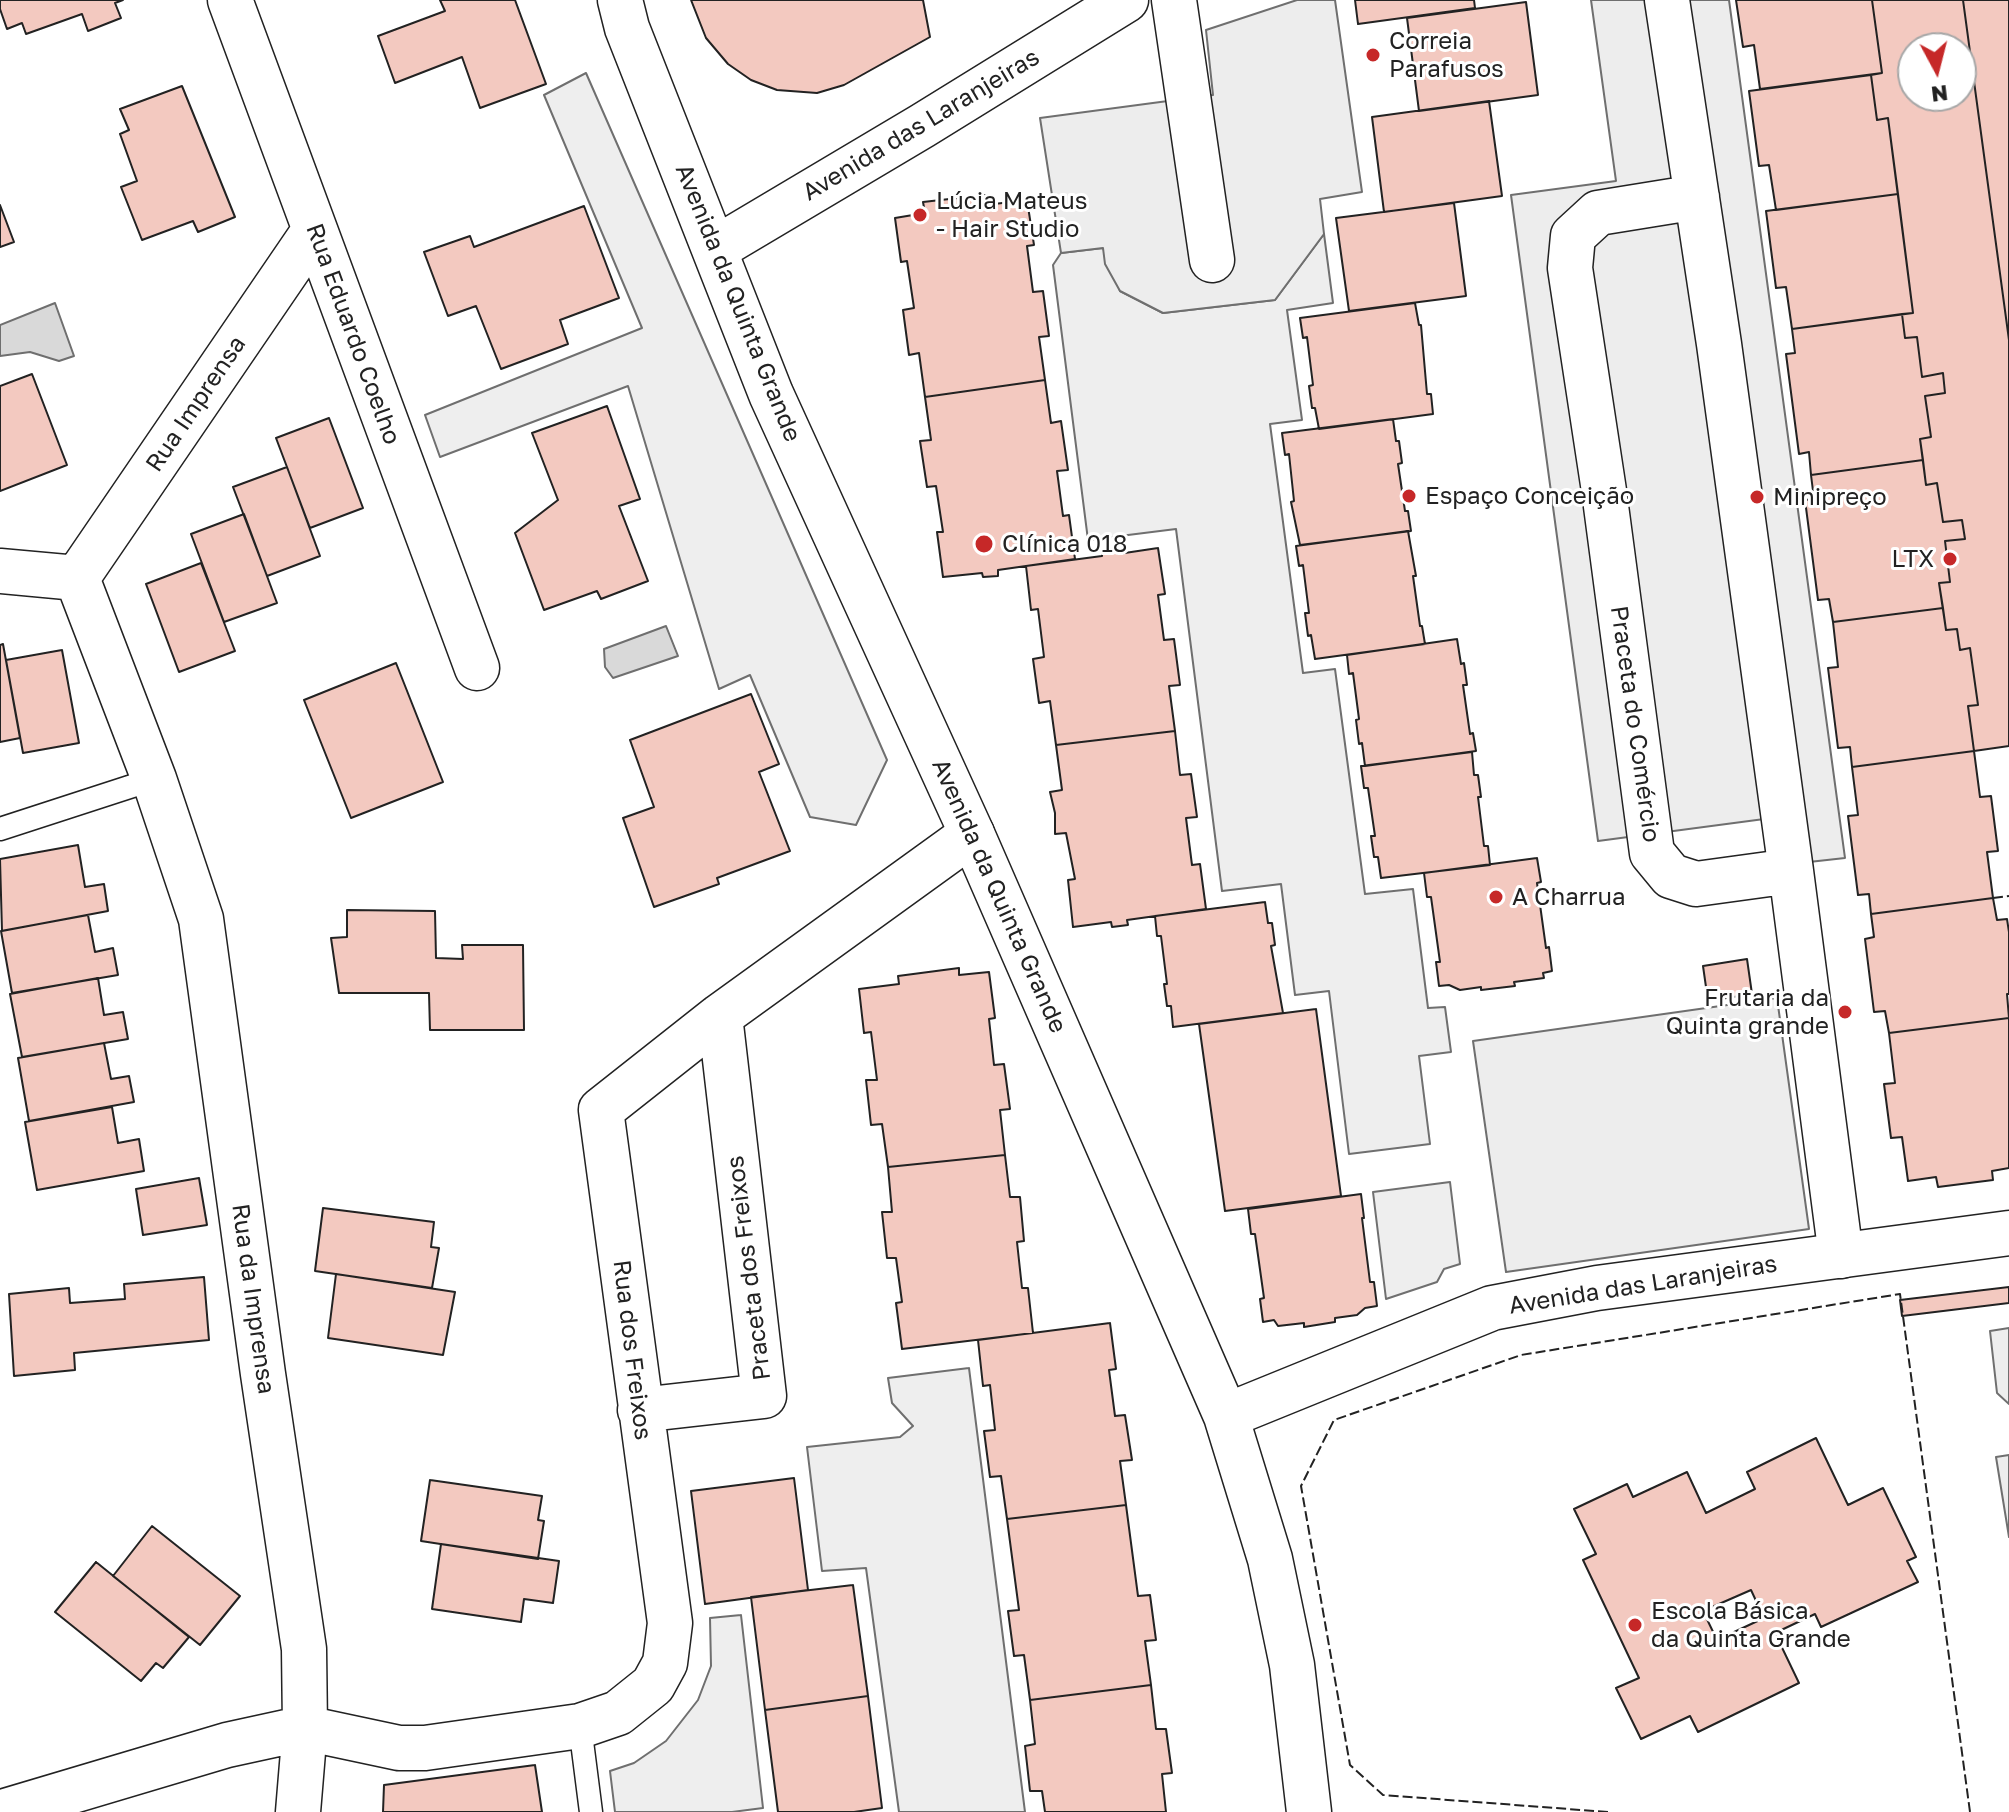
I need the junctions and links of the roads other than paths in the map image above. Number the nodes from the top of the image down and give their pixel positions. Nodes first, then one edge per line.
1 (230, 0) edge
2 (620, 0) edge
3 (1126, 0) edge
4 (1174, 0) edge
5 (1667, 0) edge
6 (1697, 197) junction
7 (314, 231) junction
8 (715, 249) junction
9 (1212, 260) dead end
10 (0, 571) edge
11 (77, 578) junction
12 (477, 668) dead end
13 (154, 779) junction
14 (0, 829) edge
15 (972, 834) junction
16 (1791, 871) junction
17 (720, 1016) junction
18 (2009, 1233) edge
19 (1841, 1256) junction
20 (640, 1410) junction
21 (1226, 1416) junction
22 (580, 1726) junction
23 (305, 1728) junction
24 (2, 1812) edge
25 (298, 1812) edge
26 (591, 1812) edge
27 (1309, 1812) edge

1 - 7 street, Rua Eduardo Coelho
2 - 8 street, Avenida da Quinta Grande
3 - 8 street, Avenida das Laranjeiras
4 - 9 street
5 - 6 street
6 - 16 street
6 - 16 street, Praceta do Comércio
7 - 11 street, Rua Imprensa
7 - 12 street, Rua Eduardo Coelho
8 - 15 street, Avenida da Quinta Grande
10 - 11 street
11 - 13 street, Rua da Imprensa
13 - 14 lane
13 - 23 street, Rua da Imprensa
15 - 17 street, Rua dos Freixos
15 - 21 street, Avenida da Quinta Grande
16 - 19 street
17 - 20 street, Rua dos Freixos
17 - 20 street, Praceta dos Freixos
18 - 19 street, Avenida das Laranjeiras
19 - 21 street, Avenida das Laranjeiras
20 - 22 street, Rua dos Freixos
21 - 27 street, Avenida da Quinta Grande
22 - 23 street, Rua dos Freixos
22 - 26 lane
23 - 24 street
23 - 25 street, Rua da Imprensa

